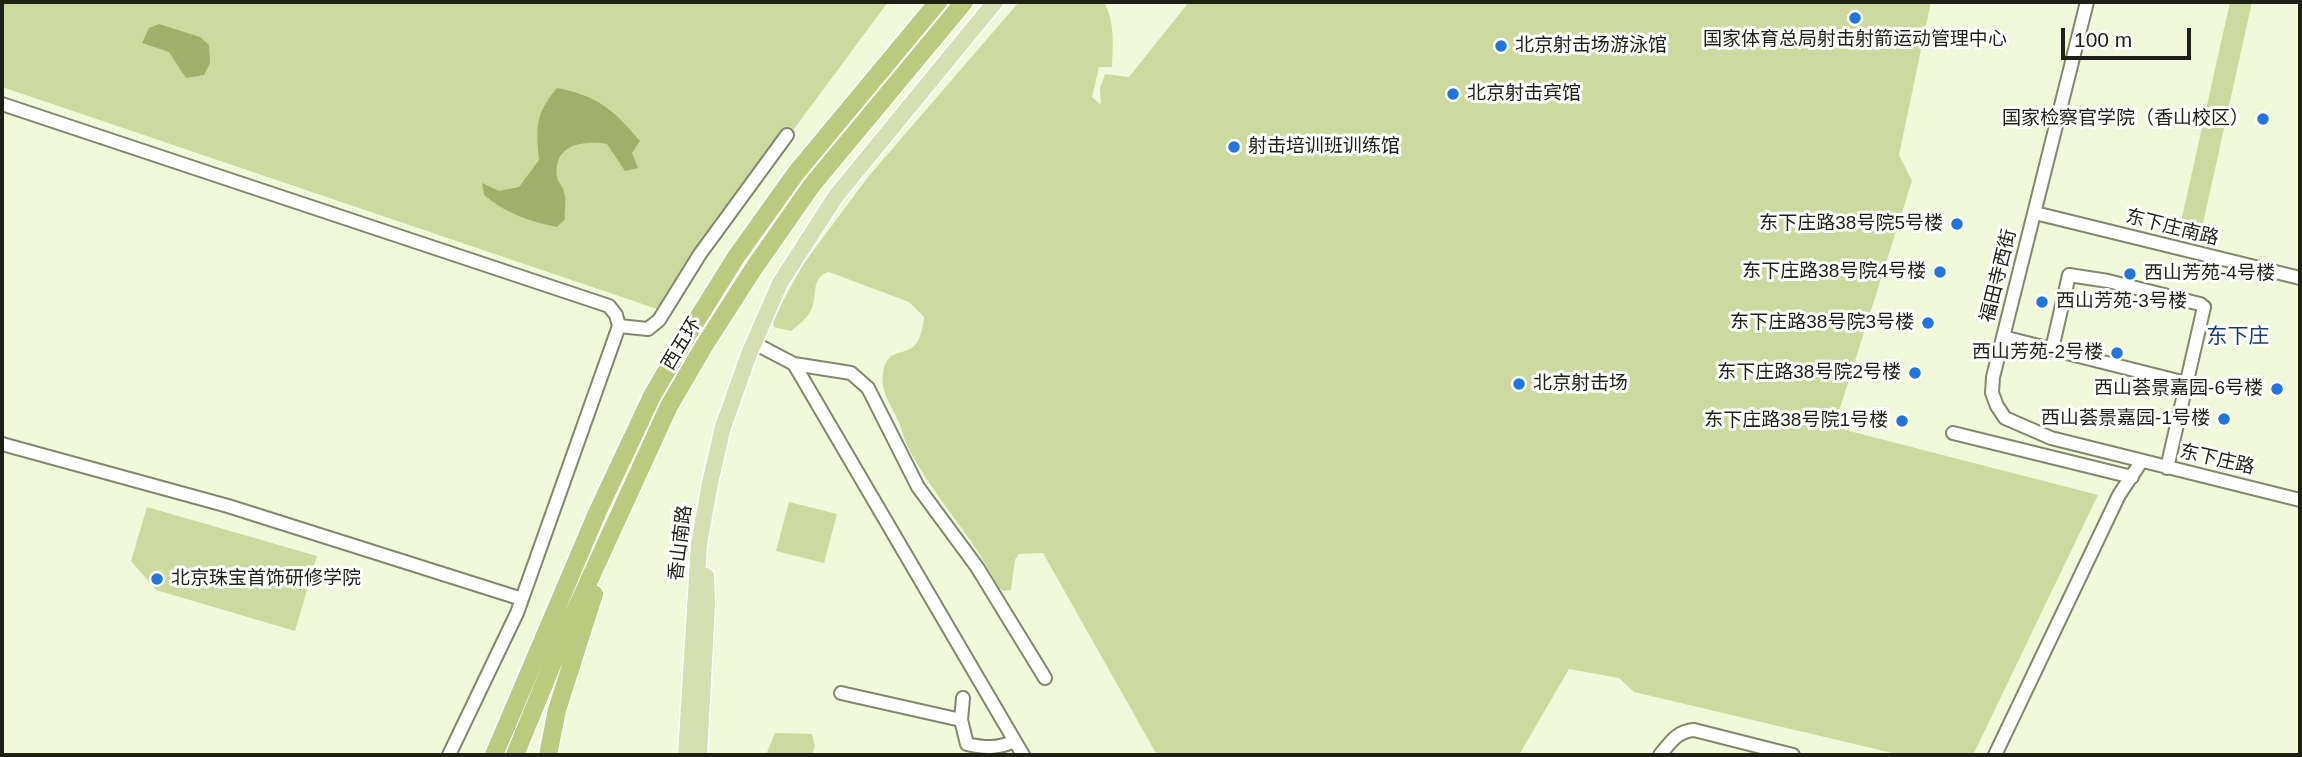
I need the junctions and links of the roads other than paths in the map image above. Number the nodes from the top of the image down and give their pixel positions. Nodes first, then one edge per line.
1 (938, 2) edge
2 (964, 2) edge
3 (995, 2) edge
4 (2087, 2) edge
5 (2, 104) edge
6 (787, 135) dead end
7 (2035, 213) junction
8 (2300, 278) edge
9 (620, 326) junction
10 (2003, 337) junction
11 (754, 343) junction
12 (2052, 349) junction
13 (794, 364) junction
14 (2186, 383) junction
15 (1953, 433) dead end
16 (2, 444) edge
17 (2141, 462) junction
18 (2167, 468) junction
19 (2132, 477) junction
20 (2300, 500) edge
21 (616, 522) junction
22 (522, 599) junction
23 (1045, 678) dead end
24 (841, 693) dead end
25 (964, 698) dead end
26 (961, 720) junction
27 (1014, 741) junction
28 (1740, 742) junction
29 (967, 744) junction
30 (449, 755) edge
31 (491, 755) edge
32 (515, 755) edge
33 (548, 755) edge
34 (686, 755) edge
35 (699, 755) edge
36 (956, 755) edge
37 (1023, 755) edge
38 (1660, 755) edge
39 (1733, 755) edge
40 (1793, 755) edge
41 (1995, 755) edge

1 - 31 highway, 西五环
2 - 21 highway, 西五环
3 - 11 main road, 香山南路
4 - 7 street, 福田寺西街
5 - 9 street
6 - 9 street
7 - 8 street, 东下庄南路
7 - 10 street, 福田寺西街
9 - 22 street
10 - 12 street
10 - 17 street, 福田寺西街
11 - 13 street
11 - 34 main road, 香山南路
11 - 35 main road, 香山南路
12 - 14 street
12 - 14 street
13 - 23 street
13 - 27 street
14 - 18 street
15 - 19 street
16 - 22 street
17 - 18 street, 东下庄路
17 - 19 street
18 - 20 street, 东下庄路
19 - 41 street
21 - 32 highway, 西五环
21 - 33 highway
22 - 30 street
24 - 26 street
25 - 26 street
26 - 29 street
27 - 29 street
27 - 37 street
28 - 38 street
28 - 39 street
28 - 40 street
29 - 36 street

